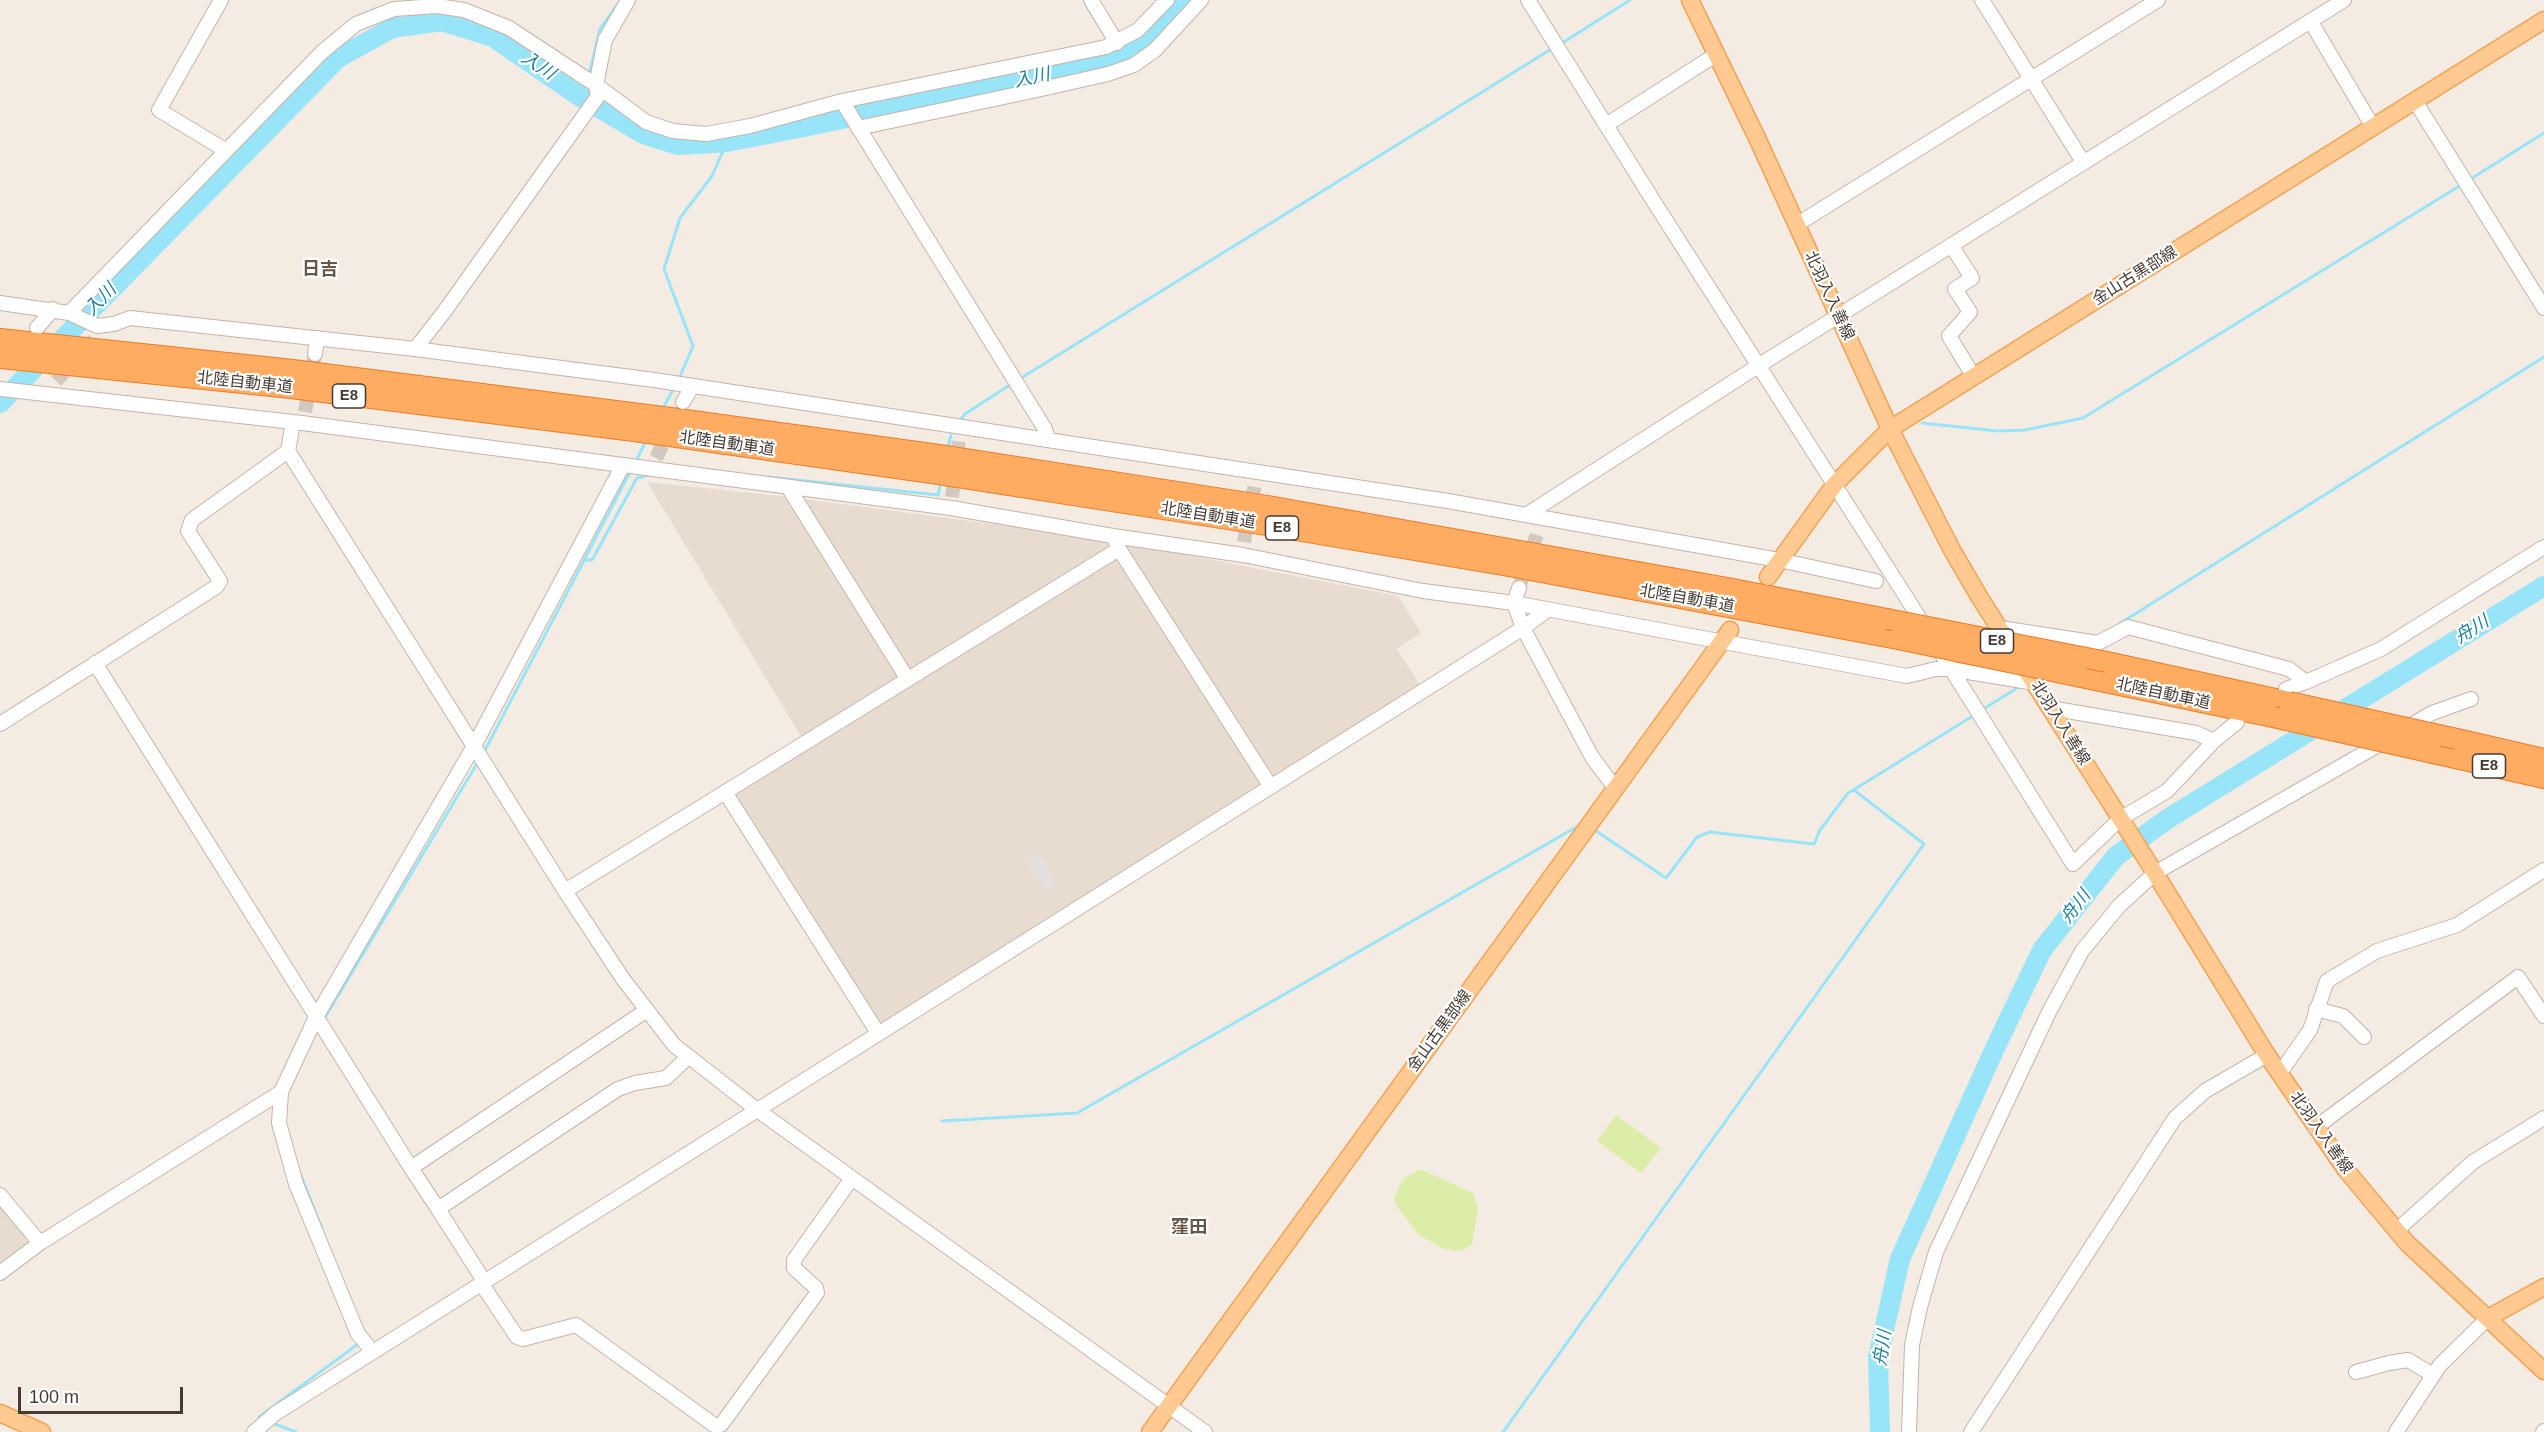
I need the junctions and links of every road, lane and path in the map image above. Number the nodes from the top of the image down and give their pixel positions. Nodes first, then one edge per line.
1 (221, 0) edge
2 (628, 0) edge
3 (1091, 0) edge
4 (1167, 0) edge
5 (1201, 0) edge
6 (1528, 0) edge
7 (1690, 0) edge
8 (1982, 0) edge
9 (2158, 0) edge
10 (2344, 0) edge
11 (439, 3) edge
12 (2544, 20) edge
13 (2311, 22) junction
14 (1117, 43) junction
15 (1718, 54) junction
16 (2032, 79) junction
17 (597, 91) junction
18 (2415, 101) junction
19 (842, 102) junction
20 (1606, 124) junction
21 (2373, 127) junction
22 (858, 128) junction
23 (225, 150) junction
24 (2084, 162) junction
25 (1796, 225) junction
26 (1951, 245) junction
27 (0, 303) edge
28 (2544, 308) edge
29 (53, 309) junction
30 (69, 313) junction
31 (1838, 316) junction
32 (33, 335) junction
33 (317, 338) junction
34 (0, 339) edge
35 (415, 349) junction
36 (315, 354) tunnel mouth
37 (6, 358) edge
38 (1758, 366) junction
39 (60, 372) junction
40 (1974, 377) junction
41 (692, 387) junction
42 (0, 389) edge
43 (44, 392) junction
44 (684, 402) dead end
45 (300, 419) junction
46 (638, 422) junction
47 (666, 426) junction
48 (1890, 429) junction
49 (1048, 440) junction
50 (288, 451) junction
51 (623, 465) junction
52 (1835, 484) junction
53 (788, 487) junction
54 (1534, 521) junction
55 (1116, 543) junction
56 (2544, 547) edge
57 (1779, 560) junction
58 (1768, 577) dead end
59 (1876, 581) dead end
60 (1519, 588) tunnel mouth
61 (1514, 603) junction
62 (1546, 611) junction
63 (1523, 628) junction
64 (2000, 628) junction
65 (1726, 636) junction
66 (95, 663) junction
67 (1950, 669) junction
68 (907, 678) junction
69 (2306, 682) junction
70 (2035, 684) junction
71 (2288, 695) junction
72 (2471, 699) dead end
73 (2050, 708) junction
74 (2237, 722) dead end
75 (0, 724) edge
76 (2214, 741) junction
77 (474, 746) junction
78 (2544, 759) edge
79 (2544, 778) edge
80 (1271, 787) junction
81 (1615, 788) junction
82 (725, 792) junction
83 (2122, 822) junction
84 (2544, 870) edge
85 (2155, 873) junction
86 (566, 891) junction
87 (2316, 1009) junction
88 (647, 1010) junction
89 (2544, 1016) edge
90 (316, 1017) junction
91 (878, 1034) junction
92 (2364, 1037) dead end
93 (2267, 1055) junction
94 (687, 1058) junction
95 (2280, 1073) junction
96 (281, 1092) junction
97 (756, 1109) junction
98 (2544, 1118) edge
99 (2315, 1128) junction
100 (411, 1168) junction
101 (852, 1178) junction
102 (0, 1195) edge
103 (438, 1209) junction
104 (2396, 1231) junction
105 (40, 1243) junction
106 (0, 1273) edge
107 (483, 1282) junction
108 (2544, 1287) edge
109 (2488, 1318) junction
110 (373, 1352) junction
111 (2544, 1371) edge
112 (2356, 1372) dead end
113 (2433, 1375) junction
114 (1168, 1406) junction
115 (0, 1413) edge
116 (42, 1432) edge
117 (254, 1432) edge
118 (1150, 1432) edge
119 (1205, 1432) edge
120 (1909, 1432) edge
121 (1971, 1432) edge
122 (2396, 1432) edge

1 - 23 street
2 - 17 street
3 - 14 street
4 - 14 street
5 - 22 street
6 - 20 street
7 - 15 main road, 北羽入入善線
8 - 16 street
9 - 16 street
10 - 13 street
11 - 17 street
11 - 23 street
12 - 18 main road, 金山古黒部線
13 - 21 street
13 - 24 street
14 - 19 street
15 - 20 street
15 - 25 main road, 北羽入入善線
16 - 24 street
16 - 25 street
17 - 19 street
17 - 35 street
18 - 21 main road, 金山古黒部線
18 - 28 street
19 - 22 street
20 - 38 street
21 - 40 main road, 金山古黒部線
22 - 49 street
23 - 30 street
24 - 26 street
25 - 31 main road, 北羽入入善線
26 - 31 street
26 - 40 street
27 - 29 street
29 - 30 street
29 - 32 street
30 - 33 street
31 - 38 street
31 - 48 main road, 北羽入入善線
32 - 34 highway, 北陸自動車道 / E8
32 - 46 highway, 北陸自動車道 / E8
33 - 35 street
33 - 36 street
35 - 41 street
37 - 39 highway, 北陸自動車道 / E8
38 - 52 street
38 - 54 street
39 - 43 street
39 - 46 highway, 北陸自動車道 / E8
40 - 48 main road, 金山古黒部線
41 - 44 street
41 - 49 street
42 - 43 street
43 - 45 street
45 - 50 street
45 - 51 street
46 - 47 highway, 北陸自動車道 / E8
47 - 71 highway, 北陸自動車道 / E8, bridge
47 - 79 highway, 北陸自動車道 / E8, bridge
48 - 52 main road, 金山古黒部線
48 - 64 main road, 北羽入入善線
49 - 54 street
50 - 66 street
50 - 77 street
51 - 53 street
51 - 77 street
52 - 57 main road, 金山古黒部線
52 - 67 street
53 - 55 street
53 - 68 street
54 - 57 street
55 - 61 street
55 - 68 street
55 - 80 street
56 - 69 street
57 - 58 main road, 金山古黒部線
57 - 59 street
60 - 61 street
61 - 62 street
61 - 63 street
62 - 63 street
62 - 65 street
63 - 80 street
63 - 81 street
64 - 69 street
64 - 70 main road, 北羽入入善線
65 - 67 street
65 - 81 main road, 金山古黒部線
66 - 75 street
66 - 90 street
67 - 70 street
67 - 83 street
68 - 82 street
69 - 71 street
70 - 73 main road, 北羽入入善線
71 - 78 highway, 北陸自動車道 / E8, bridge
72 - 85 street
73 - 76 street
73 - 83 main road, 北羽入入善線
74 - 76 street
76 - 83 street
77 - 86 street
77 - 90 street
80 - 91 street
81 - 114 main road, 金山古黒部線
82 - 86 street
82 - 91 street
83 - 85 main road, 北羽入入善線
84 - 87 street
85 - 93 main road, 北羽入入善線
85 - 120 street
86 - 88 street
87 - 92 street
87 - 95 street
88 - 94 street
88 - 100 street
89 - 99 street
90 - 96 street
90 - 100 street
91 - 97 street
93 - 95 main road, 北羽入入善線
93 - 121 street
94 - 97 street
94 - 103 street
95 - 99 main road, 北羽入入善線
96 - 105 street
96 - 110 street
97 - 101 street
97 - 107 street
98 - 104 street
99 - 104 main road, 北羽入入善線
100 - 103 street
101 - 107 street
101 - 114 street
102 - 105 street
103 - 107 street
104 - 109 main road, 北羽入入善線
105 - 106 street
107 - 110 street
108 - 109 main road
109 - 111 main road, 北羽入入善線
109 - 113 street
110 - 117 street
112 - 113 street
113 - 122 street
114 - 118 main road, 金山古黒部線
114 - 119 street
115 - 116 main road

